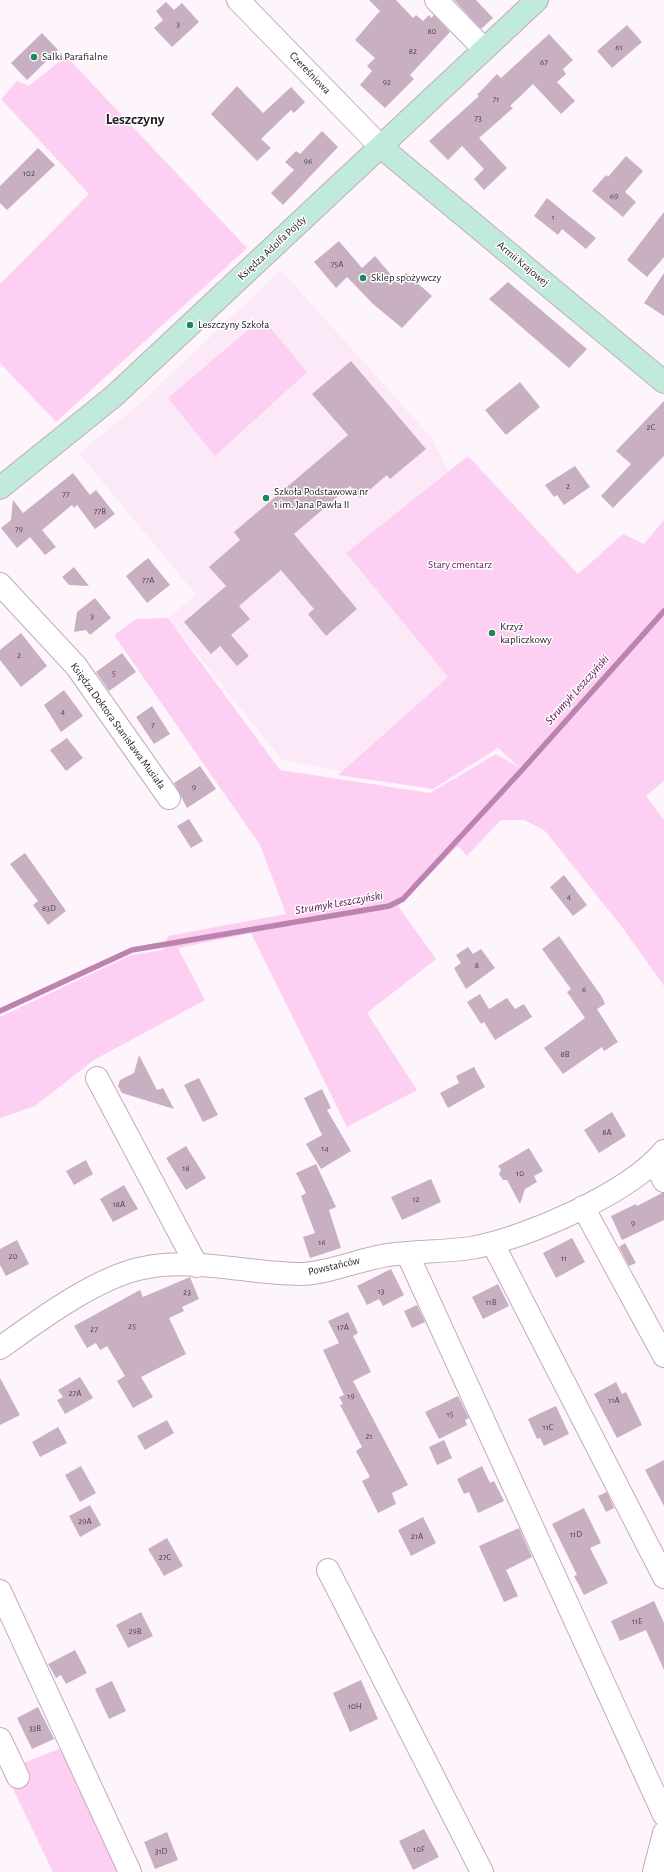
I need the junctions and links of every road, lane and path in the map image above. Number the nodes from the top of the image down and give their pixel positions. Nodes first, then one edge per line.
1 (238, 0) edge
2 (436, 0) edge
3 (537, 0) edge
4 (484, 49) junction
5 (381, 147) junction
6 (664, 382) edge
7 (0, 488) edge
8 (0, 584) edge
9 (169, 798) dead end
10 (97, 1078) dead end
11 (661, 1165) edge
12 (583, 1207) junction
13 (493, 1244) junction
14 (407, 1253) junction
15 (197, 1266) junction
16 (0, 1348) edge
17 (664, 1356) edge
18 (328, 1570) dead end
19 (664, 1577) edge
20 (0, 1590) edge
21 (0, 1739) edge
22 (18, 1777) dead end
23 (664, 1815) edge
24 (664, 1833) edge
25 (130, 1872) edge
26 (482, 1872) edge
27 (654, 1872) edge

1 - 5 street, Czereśniowa
2 - 4 street
3 - 4 street, Księdza Adolfa Pojdy
4 - 5 street, Księdza Adolfa Pojdy
5 - 6 street, Armii Krajowej
5 - 7 street, Księdza Adolfa Pojdy
8 - 9 street, Księdza Doktora Stanisława Musiała
10 - 15 street
11 - 12 street, Powstańców
12 - 13 street, Powstańców
12 - 17 street
13 - 14 street, Powstańców
13 - 19 street
14 - 15 street, Powstańców
14 - 23 street
15 - 16 street, Powstańców
18 - 26 street
20 - 25 street
21 - 22 street
24 - 27 street

